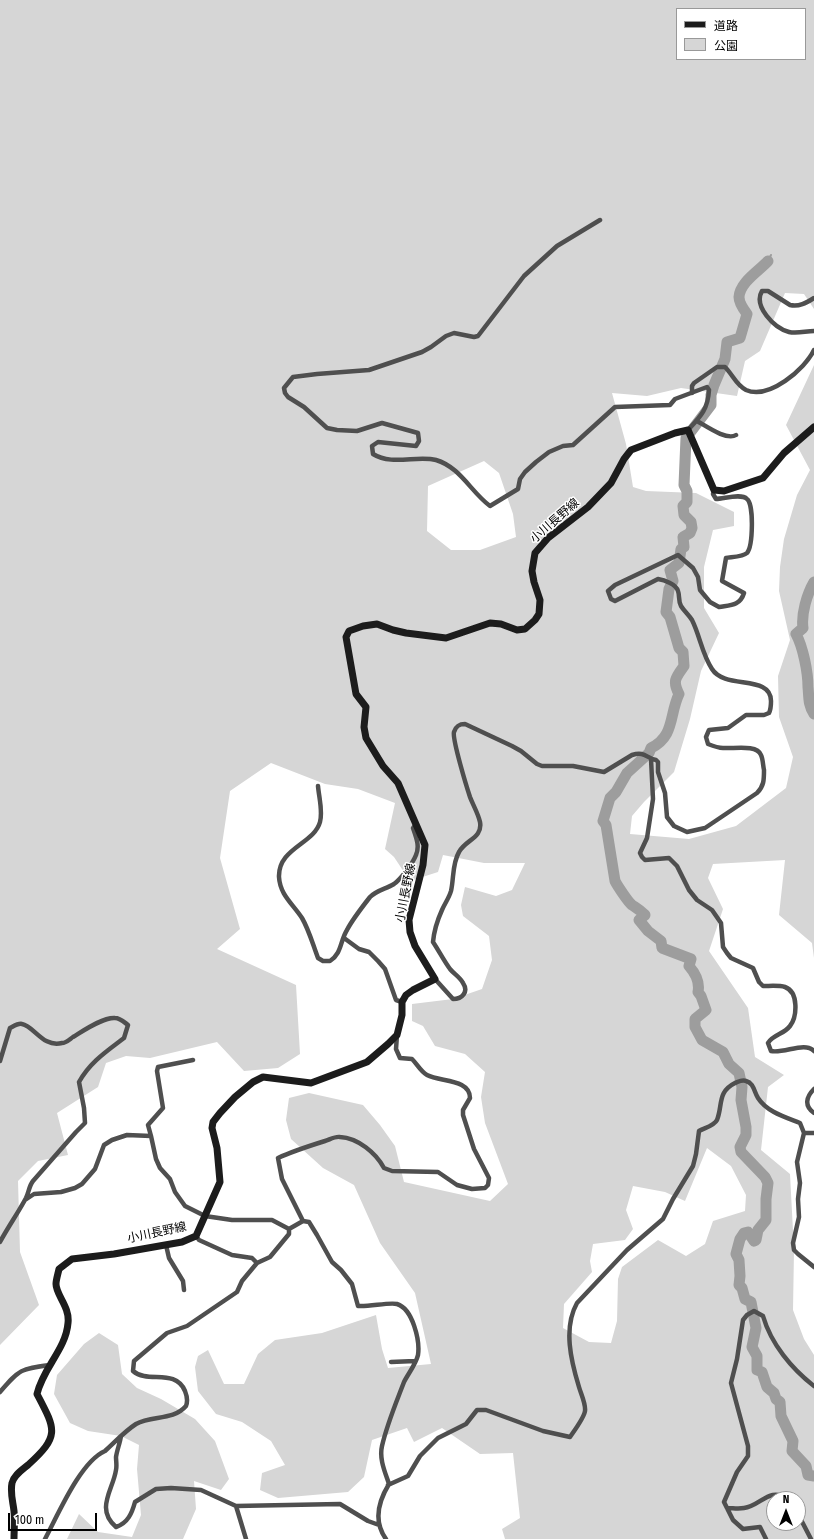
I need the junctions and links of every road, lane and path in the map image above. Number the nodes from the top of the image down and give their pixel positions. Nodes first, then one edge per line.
1 (600, 220) dead end
2 (814, 298) edge
3 (814, 331) edge
4 (814, 350) edge
5 (692, 393) junction
6 (697, 421) junction
7 (814, 427) edge
8 (688, 430) junction
9 (736, 435) dead end
10 (714, 490) junction
11 (651, 759) junction
12 (318, 786) dead end
13 (416, 824) junction
14 (344, 938) junction
15 (435, 979) junction
16 (402, 1002) junction
17 (397, 1034) junction
18 (814, 1051) edge
19 (193, 1060) dead end
20 (0, 1061) edge
21 (814, 1089) edge
22 (814, 1113) edge
23 (804, 1133) junction
24 (814, 1133) edge
25 (151, 1136) junction
26 (25, 1200) junction
27 (205, 1216) junction
28 (302, 1221) junction
29 (289, 1229) junction
30 (196, 1236) junction
31 (0, 1242) edge
32 (166, 1245) junction
33 (257, 1263) junction
34 (814, 1267) edge
35 (184, 1290) dead end
36 (415, 1361) junction
37 (391, 1362) dead end
38 (50, 1365) junction
39 (814, 1386) edge
40 (0, 1392) edge
41 (121, 1436) junction
42 (388, 1485) junction
43 (766, 1497) edge
44 (236, 1506) junction
45 (727, 1508) junction
46 (379, 1525) junction
47 (806, 1529) edge
48 (14, 1539) edge
49 (45, 1539) edge
50 (246, 1539) edge
51 (386, 1539) edge
52 (766, 1539) edge
53 (811, 1539) edge

1 - 5 street
2 - 3 street
4 - 5 street
5 - 6 street
6 - 8 street
6 - 9 street
7 - 10 main road
8 - 10 main road
8 - 13 main road, 小川長野線
10 - 11 street
11 - 15 street
11 - 18 street
12 - 14 street
13 - 14 street
13 - 15 main road, 小川長野線
14 - 16 street
15 - 16 main road
16 - 17 main road, 小川長野線
17 - 27 main road, 小川長野線
17 - 28 street
19 - 25 street
20 - 26 street
21 - 22 street
23 - 24 street
23 - 34 street
23 - 42 street
25 - 26 street
25 - 27 street
26 - 31 street
27 - 29 street
27 - 30 main road, 小川長野線
28 - 29 street
28 - 36 street
29 - 33 street
30 - 32 main road, 小川長野線
30 - 33 street
32 - 35 street
32 - 38 main road, 小川長野線
33 - 41 street
36 - 37 street
36 - 42 street
38 - 40 street
38 - 48 main road, 小川長野線
39 - 45 street
41 - 44 street
41 - 49 street
42 - 46 street
43 - 45 street
44 - 46 street
44 - 50 street
45 - 52 street
46 - 51 street
47 - 53 street

